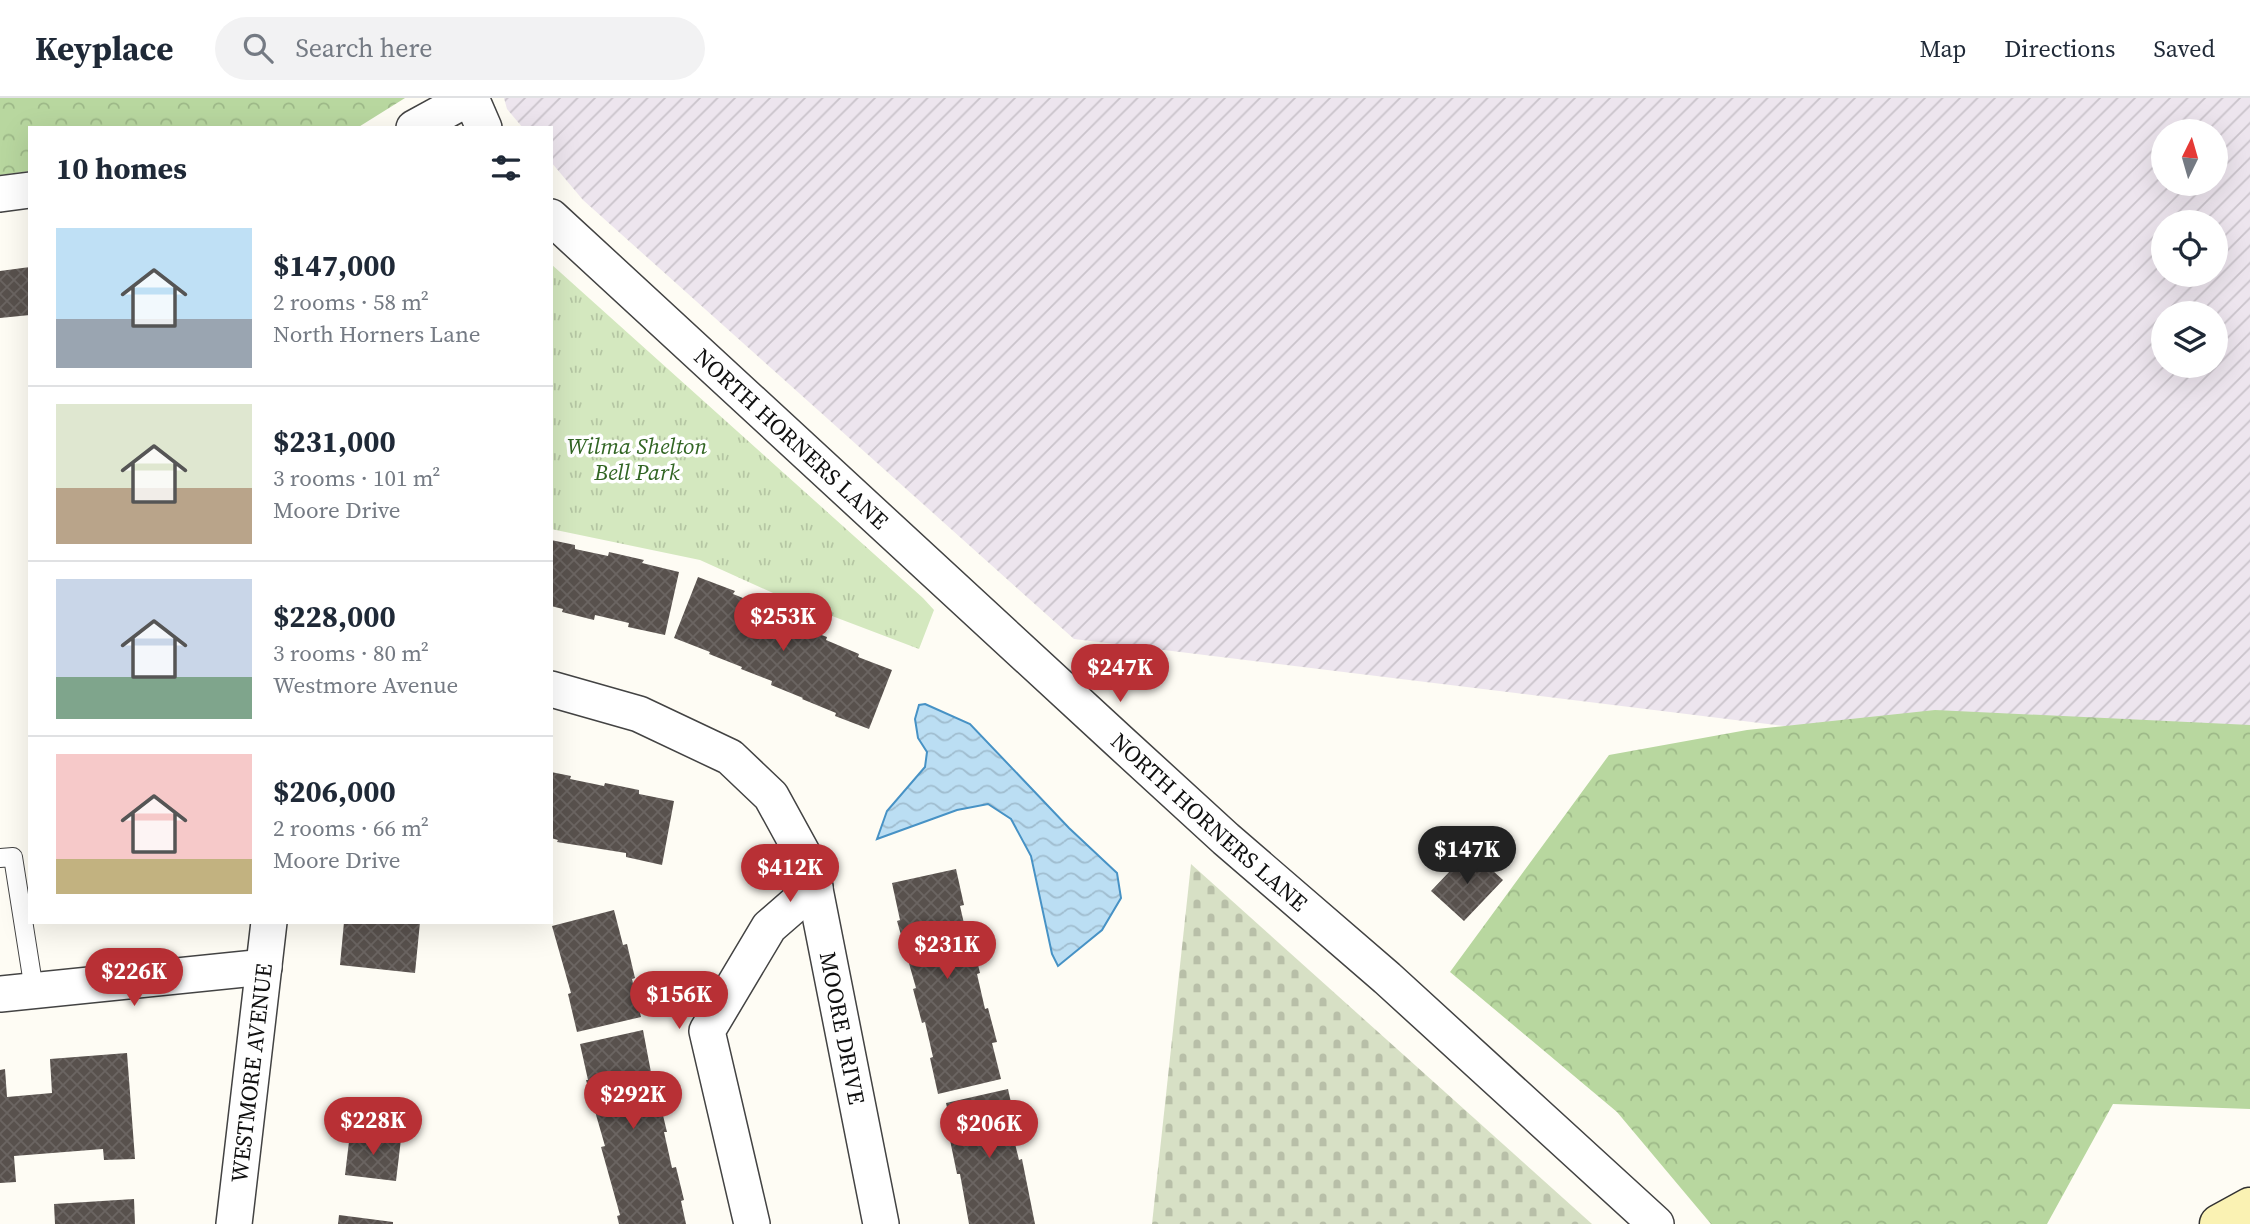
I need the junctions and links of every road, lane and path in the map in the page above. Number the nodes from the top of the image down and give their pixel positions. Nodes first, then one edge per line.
1 (470, 98) edge
2 (418, 126) edge
3 (483, 126) edge
4 (28, 190) edge
5 (0, 194) edge
6 (553, 219) edge
7 (553, 690) edge
8 (0, 858) edge
9 (815, 887) junction
10 (269, 924) edge
11 (264, 967) junction
12 (17, 992) edge
13 (2250, 1207) edge
14 (234, 1224) edge
15 (752, 1224) edge
16 (881, 1224) edge
17 (1656, 1224) edge
18 (2219, 1224) edge

1 - 2 street
1 - 3 street
4 - 5 street
6 - 17 street, NORTH HORNERS LANE
7 - 9 street, MOORE DRIVE
8 - 12 lane
9 - 15 street
9 - 16 street, MOORE DRIVE
10 - 11 street, WESTMORE AVENUE
11 - 12 street
11 - 14 street, WESTMORE AVENUE
13 - 18 street

